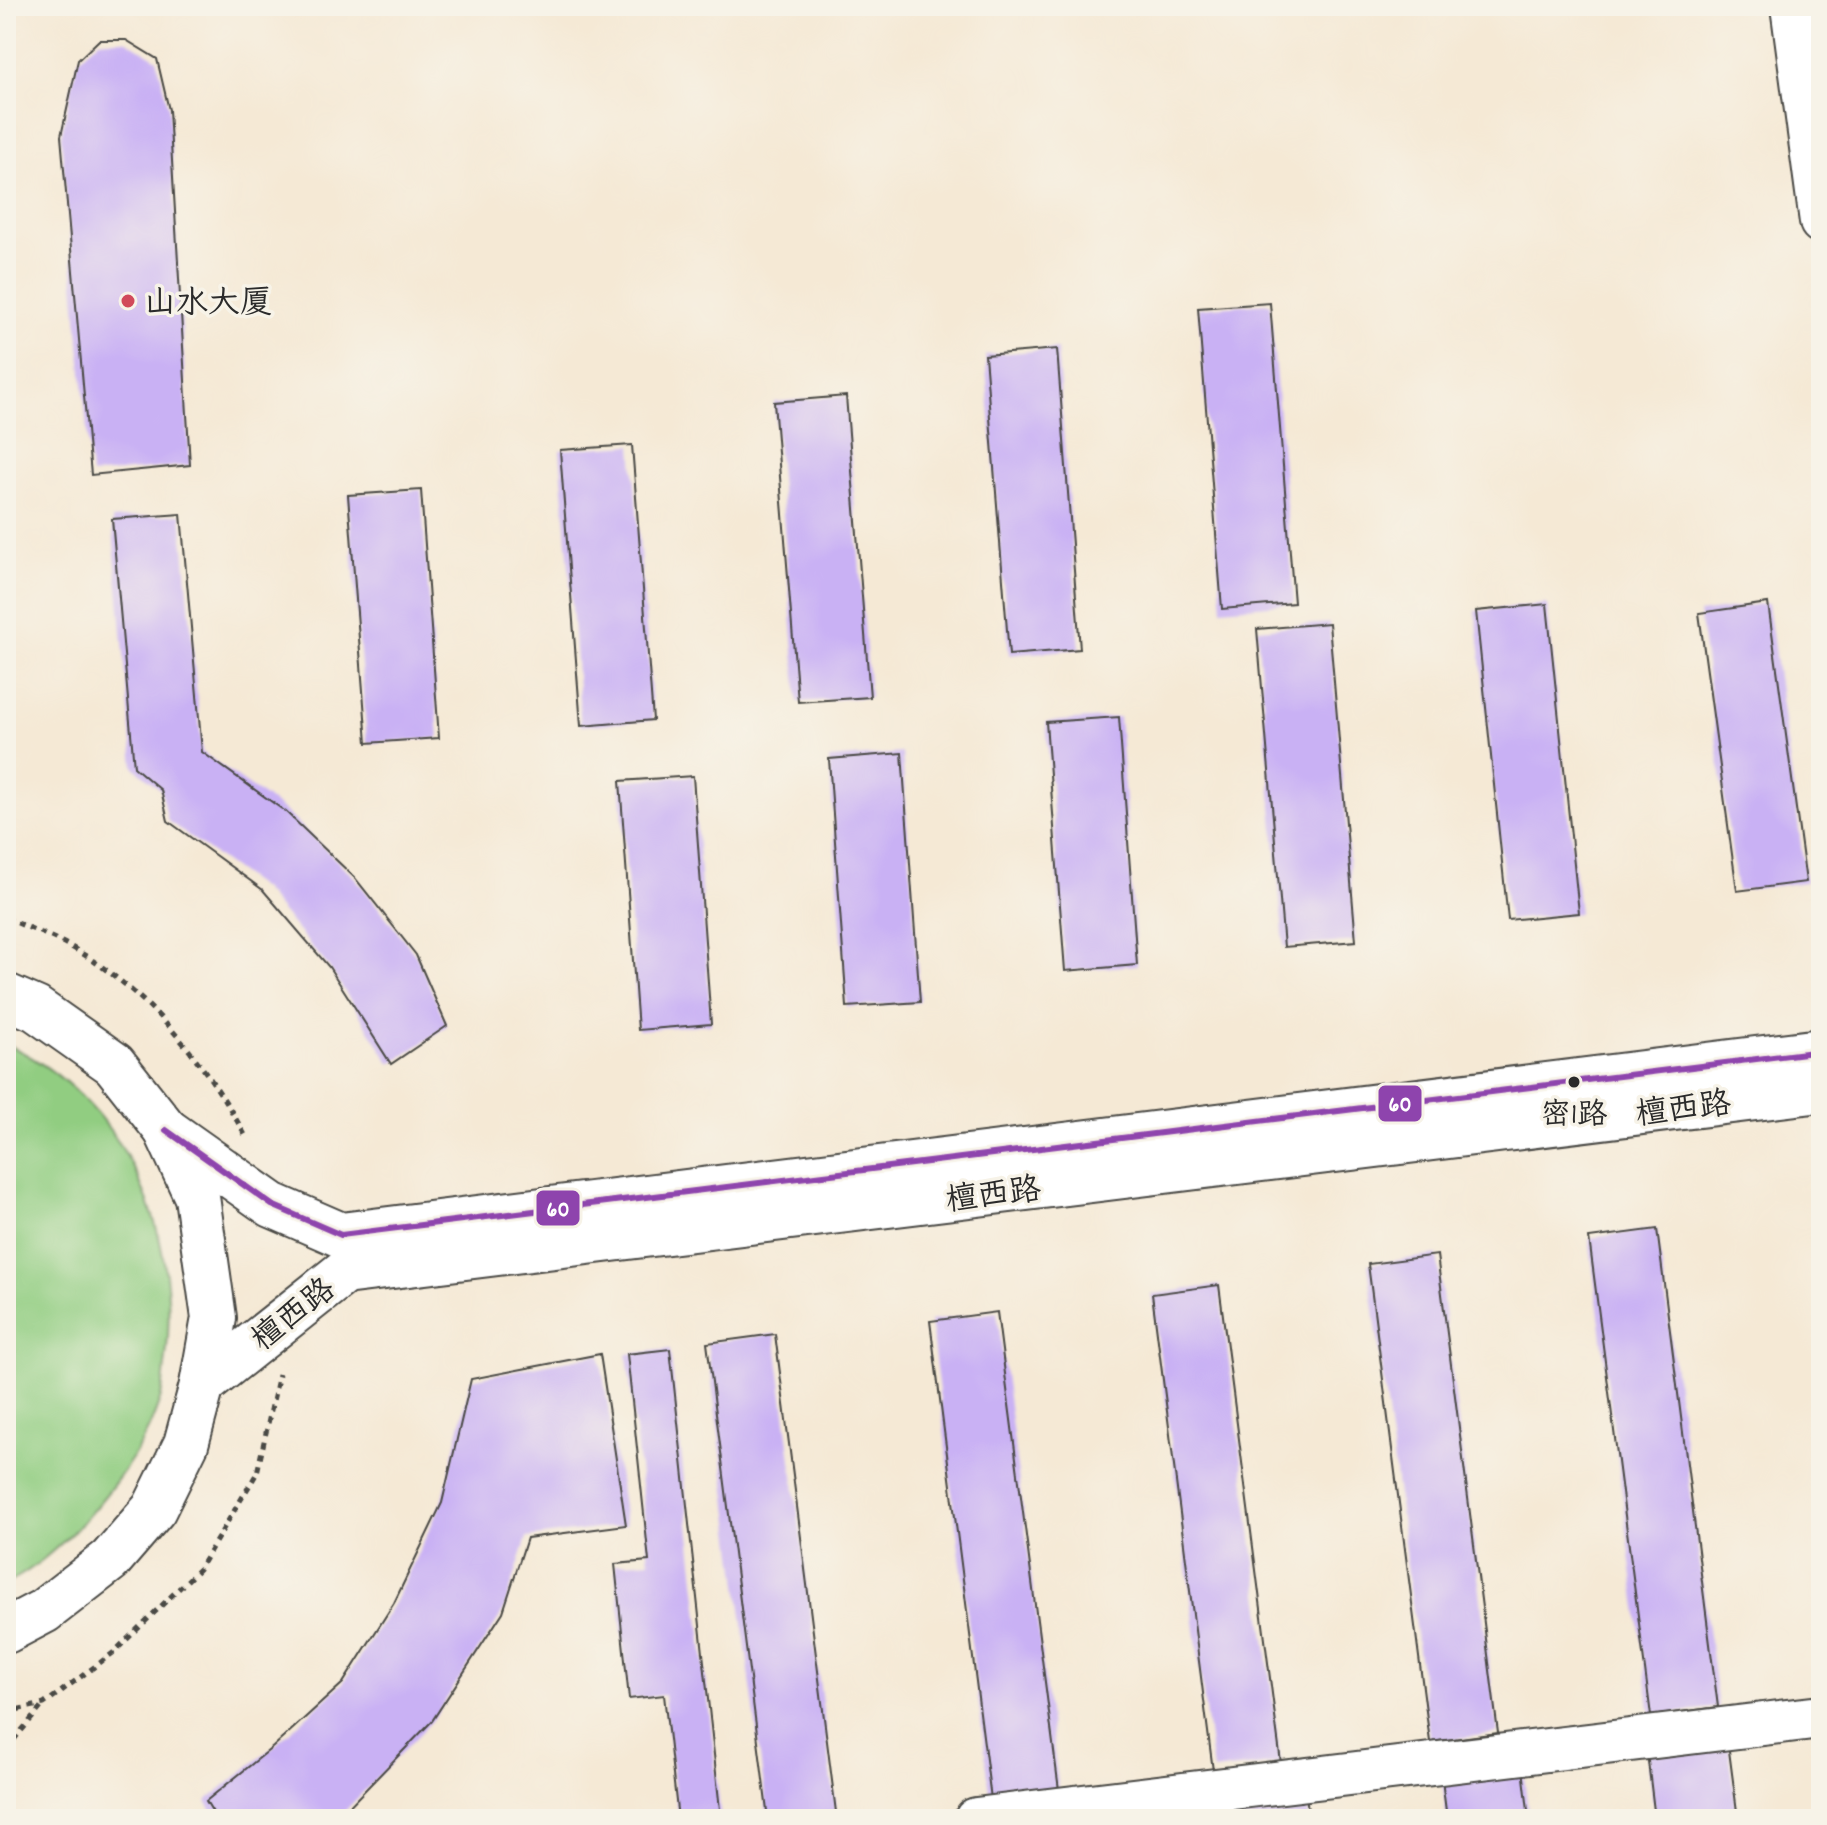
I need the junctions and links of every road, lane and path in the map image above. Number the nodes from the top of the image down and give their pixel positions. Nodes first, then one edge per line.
1 (1792, 6) edge
2 (1821, 222) edge
3 (6, 996) edge
4 (1821, 1051) edge
5 (1821, 1090) edge
6 (166, 1130) junction
7 (202, 1385) junction
8 (6, 1631) edge
9 (44, 1704) dead end
10 (1821, 1717) edge
11 (6, 1749) edge
12 (976, 1819) edge

1 - 2 street
3 - 6 main road
4 - 6 main road, 檀西路
5 - 7 main road, 檀西路
6 - 7 main road
7 - 8 main road
9 - 11 path
10 - 12 street

